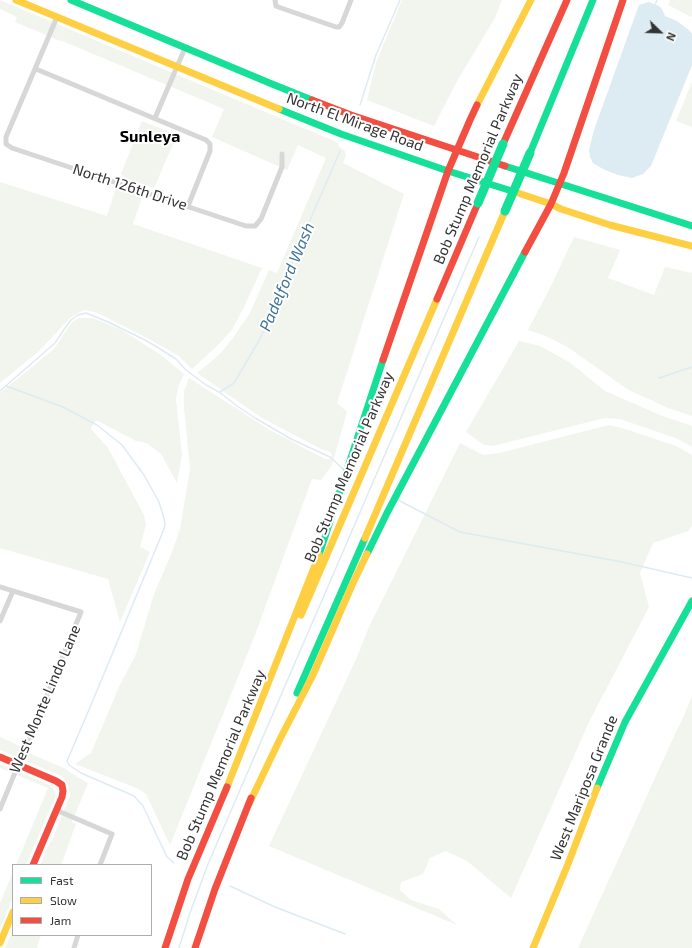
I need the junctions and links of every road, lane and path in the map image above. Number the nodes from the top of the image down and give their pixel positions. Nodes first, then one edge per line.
1 (16, 0) edge
2 (71, 0) edge
3 (351, 0) edge
4 (531, 0) edge
5 (567, 0) edge
6 (594, 0) edge
7 (623, 0) edge
8 (275, 3) edge
9 (57, 17) junction
10 (185, 48) junction
11 (177, 67) junction
12 (36, 69) junction
13 (155, 118) junction
14 (456, 150) junction
15 (282, 154) dead end
16 (448, 171) junction
17 (560, 183) junction
18 (551, 204) junction
19 (188, 206) junction
20 (692, 226) edge
21 (692, 246) edge
22 (0, 587) edge
23 (13, 591) junction
24 (692, 601) edge
25 (0, 621) edge
26 (0, 757) edge
27 (18, 764) junction
28 (225, 792) junction
29 (249, 804) junction
30 (0, 809) edge
31 (56, 810) junction
32 (33, 864) edge
33 (100, 864) edge
34 (12, 914) edge
35 (78, 936) edge
36 (0, 943) edge
37 (74, 948) edge
38 (165, 948) edge
39 (195, 948) edge
40 (533, 948) edge

1 - 9 main road, North El Mirage Road
2 - 10 main road, North El Mirage Road
3 - 8 street
4 - 14 main road
5 - 28 main road, Bob Stump Memorial Parkway, bridge
6 - 29 main road, bridge
7 - 17 main road
9 - 11 main road, North El Mirage Road
9 - 12 street
10 - 11 street
10 - 14 main road, North El Mirage Road
11 - 13 street
11 - 16 main road, North El Mirage Road
12 - 13 street
12 - 19 street, North 126th Drive
13 - 19 street
14 - 16 main road
14 - 17 main road, North El Mirage Road
15 - 19 street, North 126th Drive
16 - 18 main road, North El Mirage Road
16 - 28 main road
17 - 18 main road
17 - 20 main road, North El Mirage Road
18 - 21 main road, North El Mirage Road
18 - 29 main road
22 - 23 street
23 - 25 street
23 - 27 street, West Monte Lindo Lane
24 - 40 main road, West Mariposa Grande
26 - 27 main road
27 - 30 street, West Monte Lindo Lane
27 - 31 main road
28 - 38 main road, Bob Stump Memorial Parkway
29 - 39 main road
31 - 32 main road
31 - 33 street
34 - 36 main road
35 - 37 street

